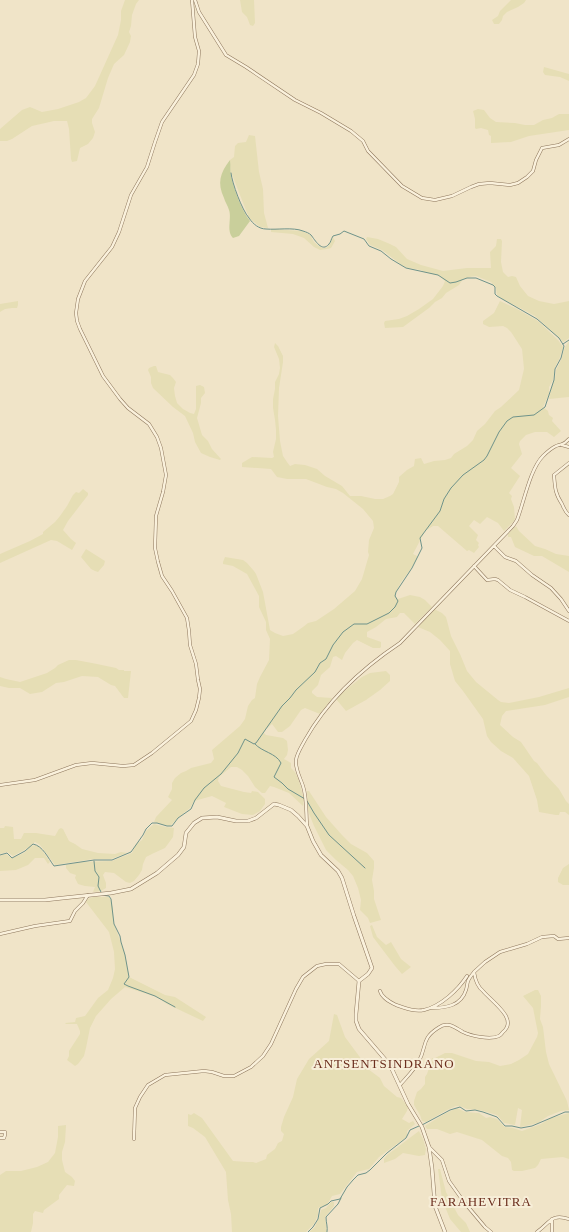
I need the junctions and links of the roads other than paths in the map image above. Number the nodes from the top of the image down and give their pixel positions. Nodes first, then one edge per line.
1 (192, 0) edge
2 (195, 0) edge
3 (569, 138) edge
4 (569, 439) edge
5 (562, 445) junction
6 (569, 447) edge
7 (569, 463) edge
8 (569, 514) edge
9 (494, 545) junction
10 (474, 566) junction
11 (569, 611) edge
12 (569, 621) edge
13 (0, 785) edge
14 (307, 826) junction
15 (88, 895) junction
16 (0, 900) edge
17 (0, 934) edge
18 (569, 938) edge
19 (474, 972) junction
20 (467, 976) dead end
21 (359, 981) junction
22 (380, 991) dead end
23 (430, 1008) junction
24 (400, 1085) junction
25 (0, 1132) edge
26 (0, 1138) edge
27 (134, 1139) dead end
28 (429, 1147) junction
29 (552, 1219) junction
30 (569, 1219) edge
31 (446, 1232) edge
32 (491, 1232) edge
33 (537, 1232) edge
34 (552, 1232) edge

1 - 13 street
2 - 3 street
4 - 5 street
5 - 6 street
5 - 9 street
7 - 8 street
9 - 10 street
9 - 11 street
10 - 12 street
10 - 14 street
14 - 15 street
14 - 21 street
15 - 16 street
15 - 17 street
18 - 19 street
19 - 23 street
19 - 24 street
20 - 23 street
21 - 24 street
21 - 27 street
22 - 23 street
24 - 28 street
25 - 26 street
28 - 31 street
28 - 32 street
29 - 30 street
29 - 33 street
29 - 34 street

